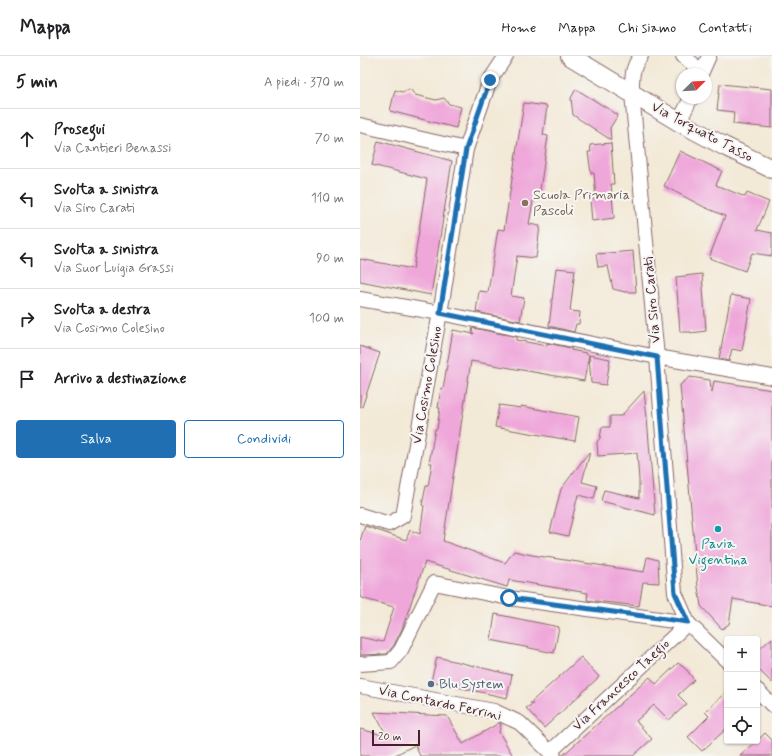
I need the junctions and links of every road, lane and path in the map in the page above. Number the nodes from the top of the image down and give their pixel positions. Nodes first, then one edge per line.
1 (506, 56) edge
2 (570, 56) edge
3 (641, 56) edge
4 (682, 56) edge
5 (709, 56) edge
6 (695, 68) edge
7 (704, 68) edge
8 (632, 94) junction
9 (688, 104) edge
10 (679, 122) junction
11 (360, 125) edge
12 (466, 149) junction
13 (772, 169) edge
14 (360, 299) edge
15 (440, 313) junction
16 (657, 357) junction
17 (772, 377) edge
18 (360, 515) edge
19 (688, 622) junction
20 (724, 658) edge
21 (360, 664) edge
22 (360, 686) edge
23 (760, 693) edge
24 (772, 705) edge
25 (552, 754) edge

1 - 12 street, Via Cosimo Colesino
2 - 8 street, Via Torquato Tasso
3 - 8 street
4 - 6 street
5 - 7 street
8 - 10 street, Via Torquato Tasso
8 - 16 street, Via Siro Carati
9 - 10 street
10 - 13 street, Via Torquato Tasso
11 - 12 street
12 - 15 street, Via Cosimo Colesino
14 - 15 street
15 - 16 street
15 - 18 street, Via Cosimo Colesino
16 - 17 street
16 - 19 street, Via Siro Carati
19 - 20 street
19 - 21 street
19 - 25 street, Via Francesco Taegio
22 - 25 street, Via Contardo Ferrini
23 - 24 street

